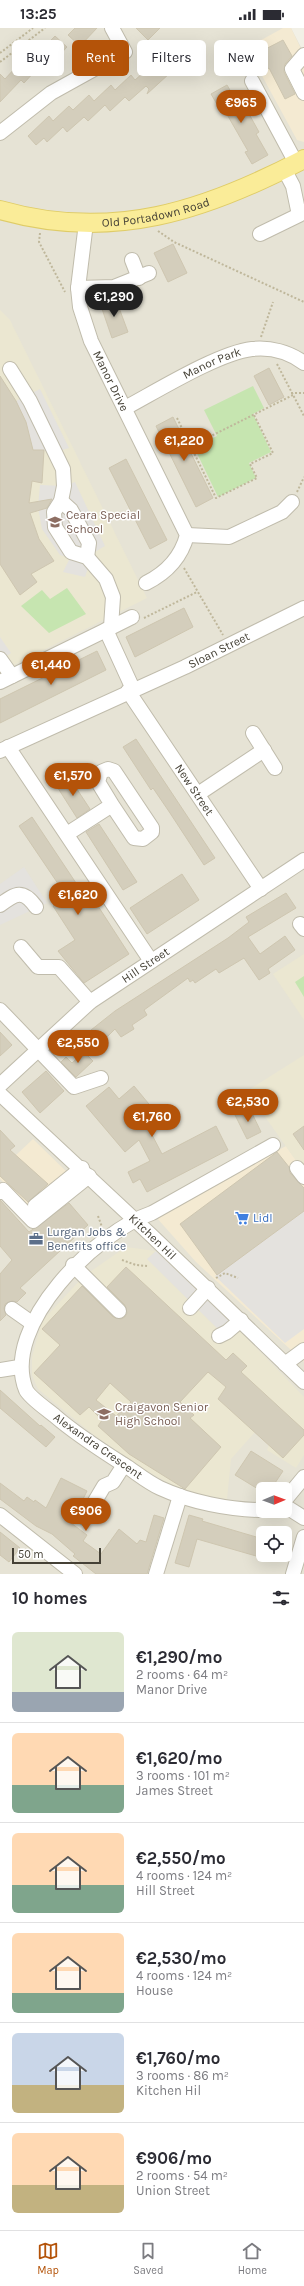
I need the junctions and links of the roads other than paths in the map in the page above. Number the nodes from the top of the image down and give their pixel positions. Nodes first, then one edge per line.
1 (112, 28) edge
2 (304, 55) edge
3 (252, 80) dead end
4 (304, 93) edge
5 (0, 133) edge
6 (295, 164) edge
7 (0, 210) edge
8 (86, 223) junction
9 (260, 234) dead end
10 (132, 260) dead end
11 (78, 288) junction
12 (304, 363) edge
13 (10, 369) dead end
14 (125, 408) junction
15 (61, 501) junction
16 (292, 502) road end
17 (187, 535) junction
18 (86, 557) junction
19 (146, 583) dead end
20 (304, 608) edge
21 (132, 617) road end
22 (108, 628) junction
23 (0, 659) edge
24 (6, 679) edge
25 (130, 690) junction
26 (253, 733) dead end
27 (4, 749) edge
28 (264, 750) junction
29 (275, 768) dead end
30 (198, 794) junction
31 (112, 805) junction
32 (67, 834) junction
33 (304, 860) edge
34 (261, 889) junction
35 (0, 905) edge
36 (36, 907) dead end
37 (21, 947) dead end
38 (151, 961) junction
39 (90, 1002) junction
40 (0, 1010) edge
41 (37, 1051) junction
42 (101, 1078) dead end
43 (0, 1085) edge
44 (0, 1094) edge
45 (272, 1145) dead end
46 (85, 1172) junction
47 (0, 1192) edge
48 (35, 1206) dead end
49 (134, 1219) junction
50 (73, 1265) junction
51 (208, 1288) junction
52 (190, 1308) dead end
53 (12, 1309) dead end
54 (119, 1311) dead end
55 (241, 1320) junction
56 (29, 1321) junction
57 (219, 1336) dead end
58 (304, 1350) edge
59 (285, 1364) junction
60 (19, 1367) junction
61 (0, 1370) edge
62 (304, 1382) edge
63 (124, 1465) junction
64 (304, 1477) edge
65 (292, 1492) edge
66 (180, 1496) junction
67 (256, 1509) edge
68 (292, 1510) edge
69 (0, 1515) edge
70 (85, 1518) dead end
71 (304, 1518) edge
72 (304, 1537) edge
73 (160, 1573) edge
74 (75, 1574) edge
75 (293, 1574) edge

1 - 5 street
2 - 4 street
3 - 6 street
6 - 8 main road, Old Portadown Road
6 - 9 street
7 - 8 main road, Old Portadown Road
8 - 11 street, Manor Drive
10 - 11 street
11 - 14 street, Manor Drive
12 - 14 street, Manor Park
13 - 15 street
14 - 17 street, Manor Drive
15 - 18 street
15 - 18 street
16 - 17 street
17 - 19 street
18 - 22 street
20 - 25 street, Sloan Street
21 - 22 street
22 - 24 street
22 - 25 street
23 - 24 street
25 - 27 street, Sloan Street
25 - 30 street, New Street
26 - 28 street
27 - 32 street
28 - 29 street
28 - 30 street
30 - 34 street, New Street
31 - 31 street
31 - 32 street
32 - 38 street
33 - 34 street, Hill Street
34 - 38 street, Hill Street
35 - 36 street
37 - 39 street
38 - 39 street, Hill Street
39 - 41 street, Hill Street
40 - 41 street
41 - 42 street
41 - 43 street, Hill Street
44 - 46 street, Kitchen Hil
45 - 49 street, Alexandra Crescent
46 - 47 street
46 - 48 street
46 - 49 street, Kitchen Hil
49 - 50 street, Alexandra Crescent
49 - 51 street, Kitchen Hil
50 - 54 street
50 - 56 street, Alexandra Crescent
51 - 52 street
51 - 55 street, Kitchen Hil
53 - 56 street
55 - 57 street
55 - 59 street, Kitchen Hil
56 - 60 street, Alexandra Crescent
58 - 59 street
59 - 62 street, Kitchen Hil
60 - 61 street
60 - 63 street, Alexandra Crescent
63 - 66 street, Alexandra Crescent
63 - 70 street
64 - 65 street
66 - 67 street, Alexandra Crescent
66 - 73 street
68 - 71 street
69 - 74 street
72 - 75 street

